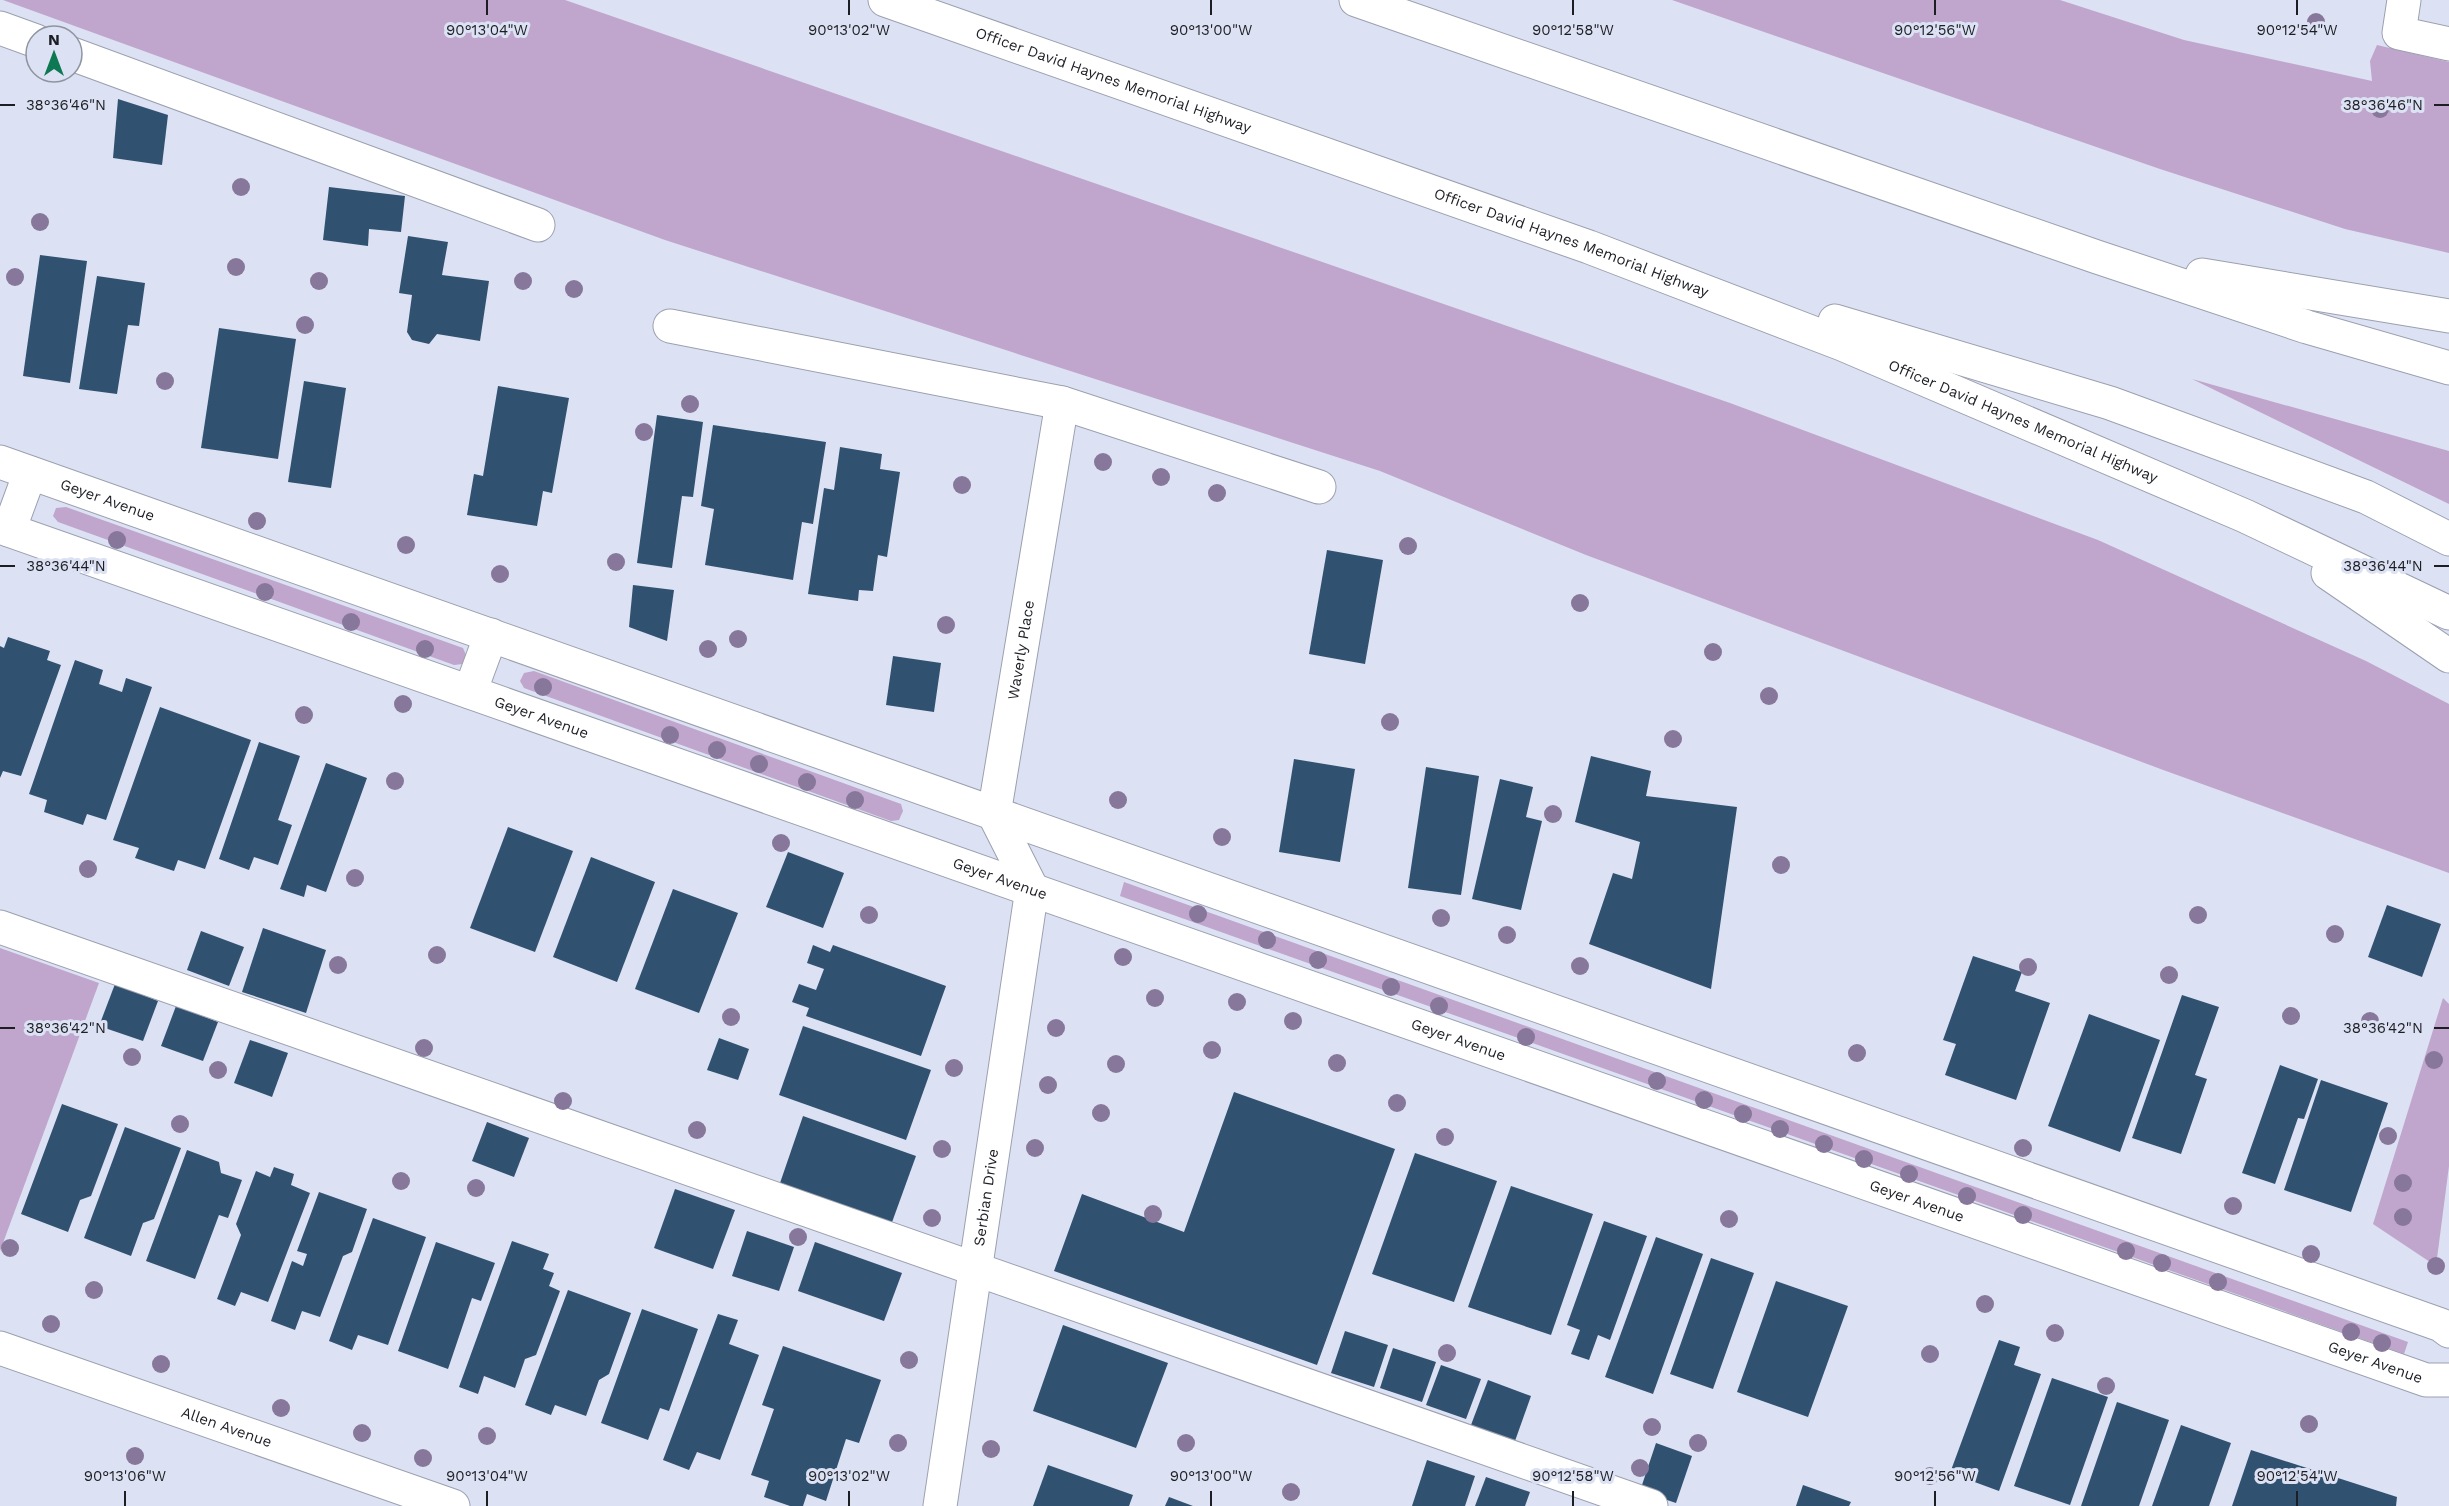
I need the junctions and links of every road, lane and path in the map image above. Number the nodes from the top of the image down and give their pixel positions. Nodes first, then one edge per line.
1 (885, 0) edge
2 (1356, 0) edge
3 (2404, 0) edge
4 (0, 28) edge
5 (24, 37) edge
6 (2449, 44) edge
7 (84, 58) edge
8 (538, 225) dead end
9 (1589, 247) junction
10 (2097, 257) junction
11 (2449, 316) edge
12 (670, 326) dead end
13 (2449, 368) edge
14 (1062, 404) junction
15 (0, 462) edge
16 (30, 473) junction
17 (1319, 487) dead end
18 (2245, 516) junction
19 (4, 528) edge
20 (2449, 539) edge
21 (2449, 613) edge
22 (491, 635) junction
23 (2449, 656) edge
24 (470, 692) junction
25 (994, 814) junction
26 (1032, 889) junction
27 (0, 927) edge
28 (975, 1268) junction
29 (2449, 1331) edge
30 (0, 1348) edge
31 (2449, 1380) edge
32 (453, 1506) edge
33 (940, 1506) edge
34 (1652, 1506) edge

1 - 9 main road, Officer David Haynes Memorial Highway
2 - 10 main road
3 - 6 main road
4 - 5 main road
7 - 8 main road
9 - 18 main road, Officer David Haynes Memorial Highway
9 - 20 main road
10 - 11 main road
10 - 13 main road
12 - 14 main road
14 - 17 main road
14 - 25 main road, Waverly Place
15 - 16 main road, Geyer Avenue
16 - 19 main road, Geyer Avenue
16 - 22 main road, Geyer Avenue
18 - 21 main road
18 - 23 main road
19 - 24 main road, Geyer Avenue
22 - 24 main road
22 - 25 main road, Geyer Avenue
24 - 26 main road, Geyer Avenue
25 - 26 main road
25 - 29 main road, Geyer Avenue
26 - 28 main road, Serbian Drive
26 - 31 main road, Geyer Avenue
27 - 28 main road
28 - 33 main road, Serbian Drive
28 - 34 main road
30 - 32 main road, Allen Avenue

